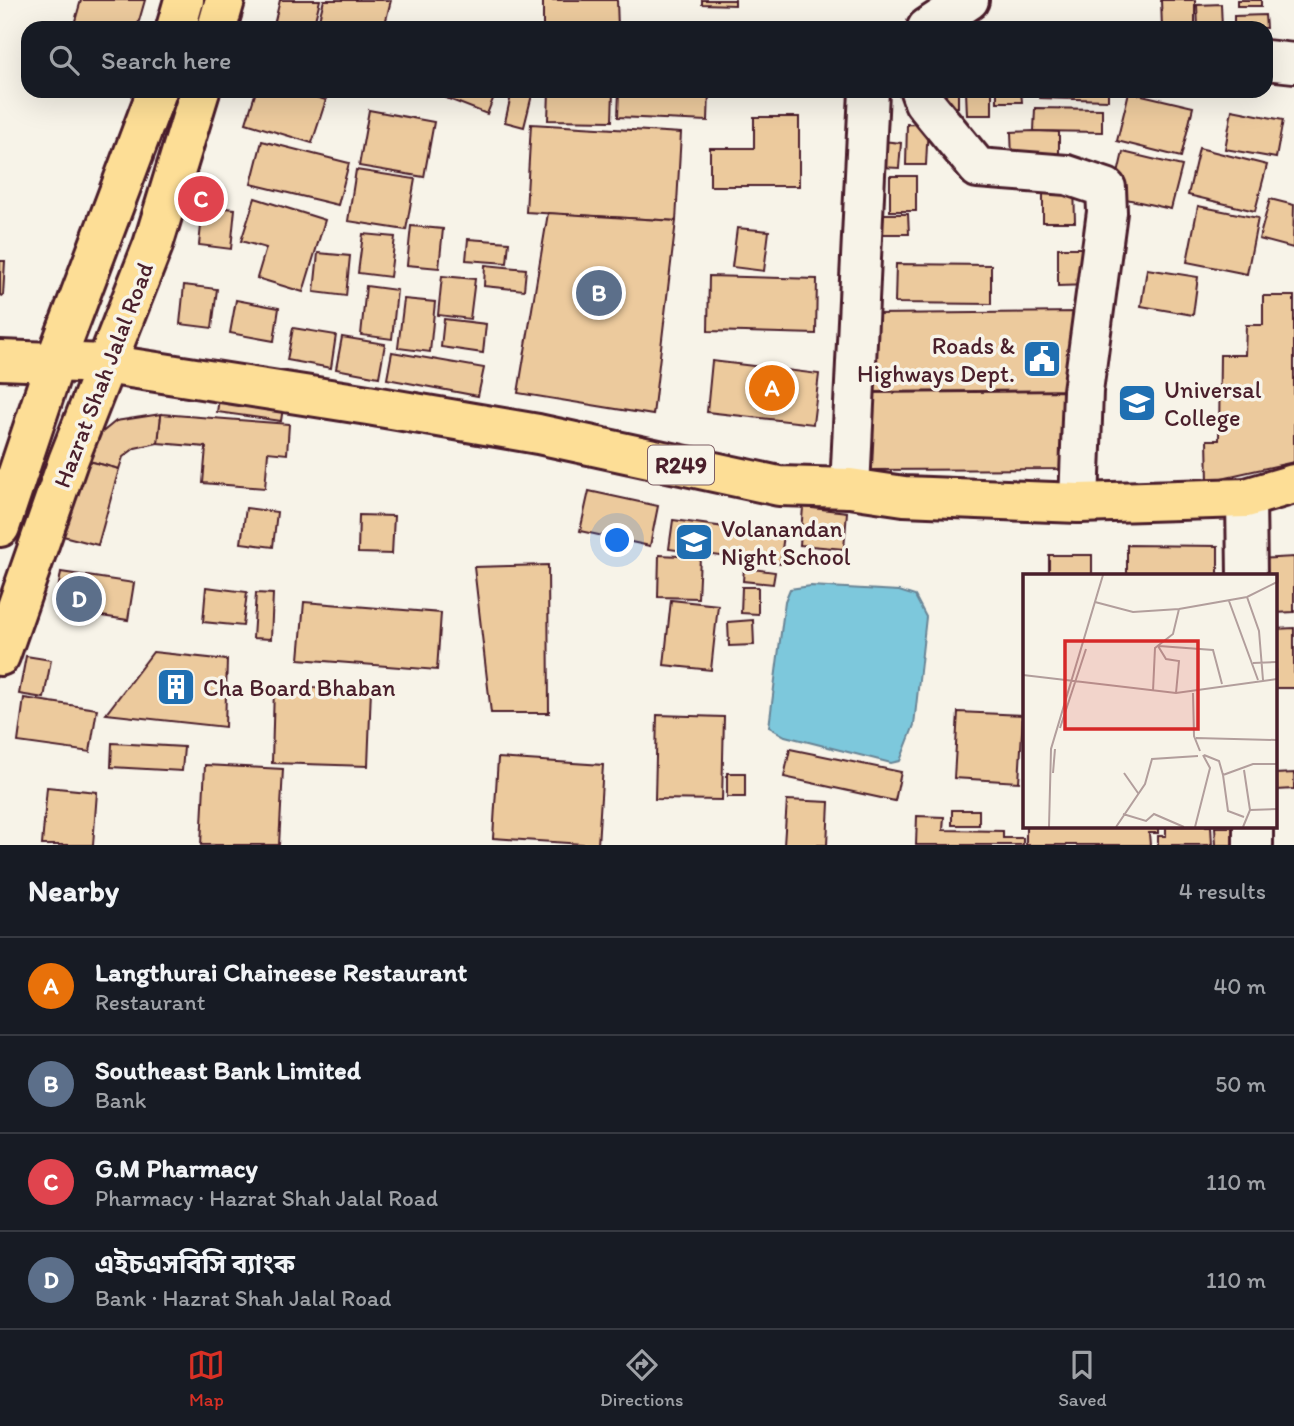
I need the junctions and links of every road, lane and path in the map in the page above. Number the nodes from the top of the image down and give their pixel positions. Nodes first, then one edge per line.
1 (184, 0) edge
2 (225, 0) edge
3 (969, 0) edge
4 (178, 21) edge
5 (220, 21) edge
6 (938, 21) edge
7 (1273, 61) edge
8 (1294, 64) edge
9 (155, 98) edge
10 (198, 98) edge
11 (869, 98) edge
12 (923, 98) edge
13 (0, 360) edge
14 (77, 363) junction
15 (1294, 484) edge
16 (850, 488) junction
17 (1245, 498) junction
18 (1079, 503) junction
19 (0, 527) edge
20 (1247, 574) edge
21 (0, 656) edge

1 - 4 main road
2 - 5 main road
3 - 6 street
7 - 8 street
9 - 14 main road, Hazrat Shah Jalal Road
10 - 14 main road, Hazrat Shah Jalal Road
11 - 16 street
12 - 18 street
13 - 14 main road
14 - 16 main road, R249
14 - 19 main road, Hazrat Shah Jalal Road
14 - 21 main road, Hazrat Shah Jalal Road
15 - 17 main road, R249
16 - 18 main road, R249
17 - 18 main road, R249
17 - 20 street

